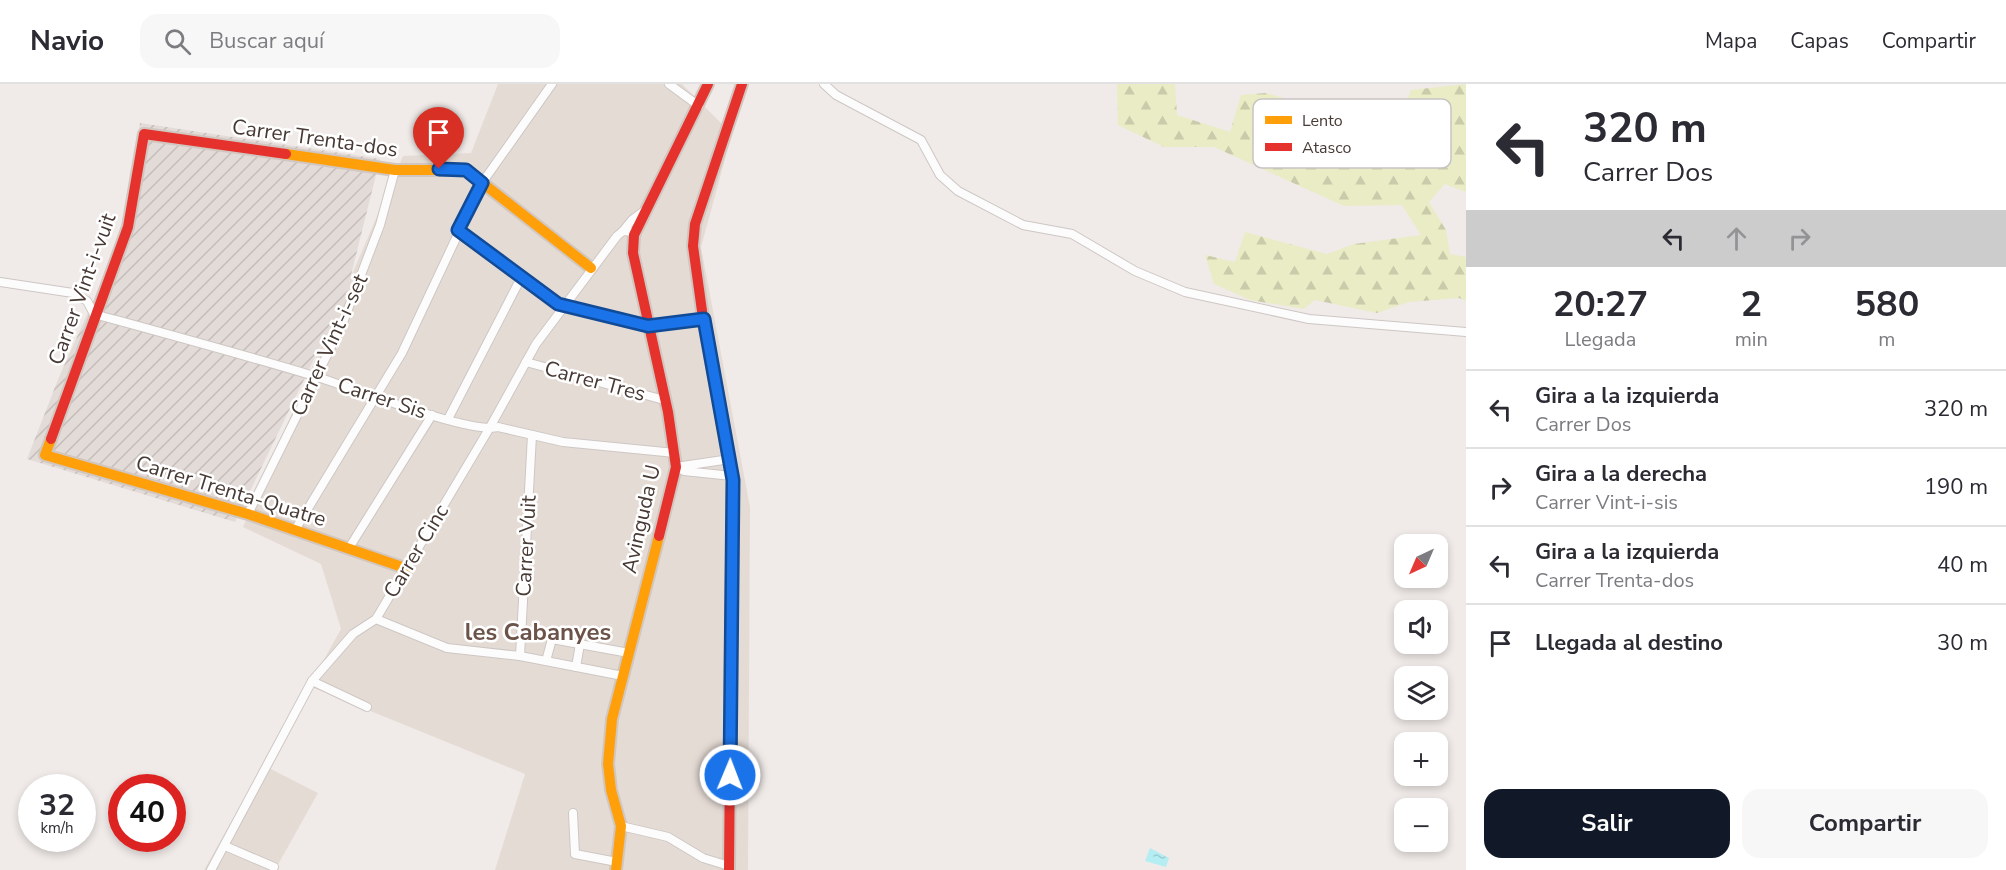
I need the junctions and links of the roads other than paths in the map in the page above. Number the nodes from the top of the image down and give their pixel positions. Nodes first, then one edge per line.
1 (552, 84) edge
2 (669, 84) edge
3 (708, 84) edge
4 (824, 84) edge
5 (742, 87) edge
6 (699, 106) junction
7 (144, 134) joint
8 (395, 170) junction
9 (482, 183) junction
10 (458, 230) junction
11 (629, 232) junction
12 (591, 268) junction
13 (522, 276) junction
14 (0, 282) edge
15 (564, 305) junction
16 (94, 314) junction
17 (704, 319) junction
18 (648, 326) junction
19 (1466, 332) edge
20 (526, 362) junction
21 (316, 376) junction
22 (375, 396) junction
23 (664, 400) junction
24 (432, 415) junction
25 (448, 419) junction
26 (489, 429) junction
27 (532, 435) junction
28 (675, 453) junction
29 (45, 455) joint
30 (730, 459) junction
31 (676, 467) junction
32 (732, 476) junction
33 (248, 514) junction
34 (295, 530) junction
35 (349, 548) junction
36 (405, 568) junction
37 (376, 619) junction
38 (580, 644) junction
39 (629, 653) junction
40 (520, 656) junction
41 (546, 661) junction
42 (576, 667) junction
43 (623, 676) junction
44 (312, 681) junction
45 (367, 707) dead end
46 (573, 813) dead end
47 (621, 826) junction
48 (225, 846) junction
49 (617, 866) edge
50 (274, 867) dead end
51 (729, 868) edge
52 (211, 870) edge

1 - 9 street
2 - 6 street
3 - 6 street, Avinguda U
4 - 19 street
5 - 17 street
6 - 11 street, Avinguda U
7 - 8 street, Carrer Trenta-dos
7 - 16 street, Carrer Vint-i-vuit
8 - 9 street, Carrer Trenta-dos
8 - 21 street, Carrer Vint-i-set
9 - 10 street
9 - 12 street, Carrer Trenta-dos
10 - 13 street
10 - 22 street
11 - 12 street, Carrer Cinc
11 - 18 street, Avinguda U
12 - 15 street, Carrer Cinc
13 - 15 street
13 - 25 street
14 - 16 street
15 - 18 street
15 - 20 street, Carrer Cinc
16 - 21 street, Carrer Sis
16 - 29 street, Carrer Vint-i-vuit
17 - 18 street
17 - 30 street
18 - 23 street, Avinguda U
20 - 23 street, Carrer Tres
20 - 26 street, Carrer Cinc
21 - 22 street, Carrer Sis
21 - 33 street, Carrer Vint-i-set
22 - 24 street, Carrer Sis
22 - 34 street
23 - 28 street, Avinguda U
24 - 25 street, Carrer Sis
24 - 35 street
25 - 26 street, Carrer Sis
26 - 27 street, Carrer Sis
26 - 36 street, Carrer Cinc
27 - 28 street, Carrer Sis
27 - 40 street, Carrer Vuit
28 - 31 street, Avinguda U
29 - 33 street, Carrer Trenta-Quatre
30 - 31 street
30 - 32 street
31 - 32 street
31 - 39 street, Avinguda U
32 - 51 street
33 - 34 street, Carrer Trenta-Quatre
34 - 35 street, Carrer Trenta-Quatre
35 - 36 street, Carrer Trenta-Quatre
36 - 37 street, Carrer Cinc
37 - 40 street
37 - 44 street, Carrer Cinc
38 - 39 street
38 - 41 street
38 - 42 street
39 - 43 street, Avinguda U
40 - 41 street
41 - 42 street
42 - 43 street
43 - 47 street, Avinguda U
44 - 45 street
44 - 48 street, Carrer Cinc
46 - 49 street
47 - 49 street, Avinguda U
47 - 51 street
48 - 50 street
48 - 52 street, Carrer Cinc

